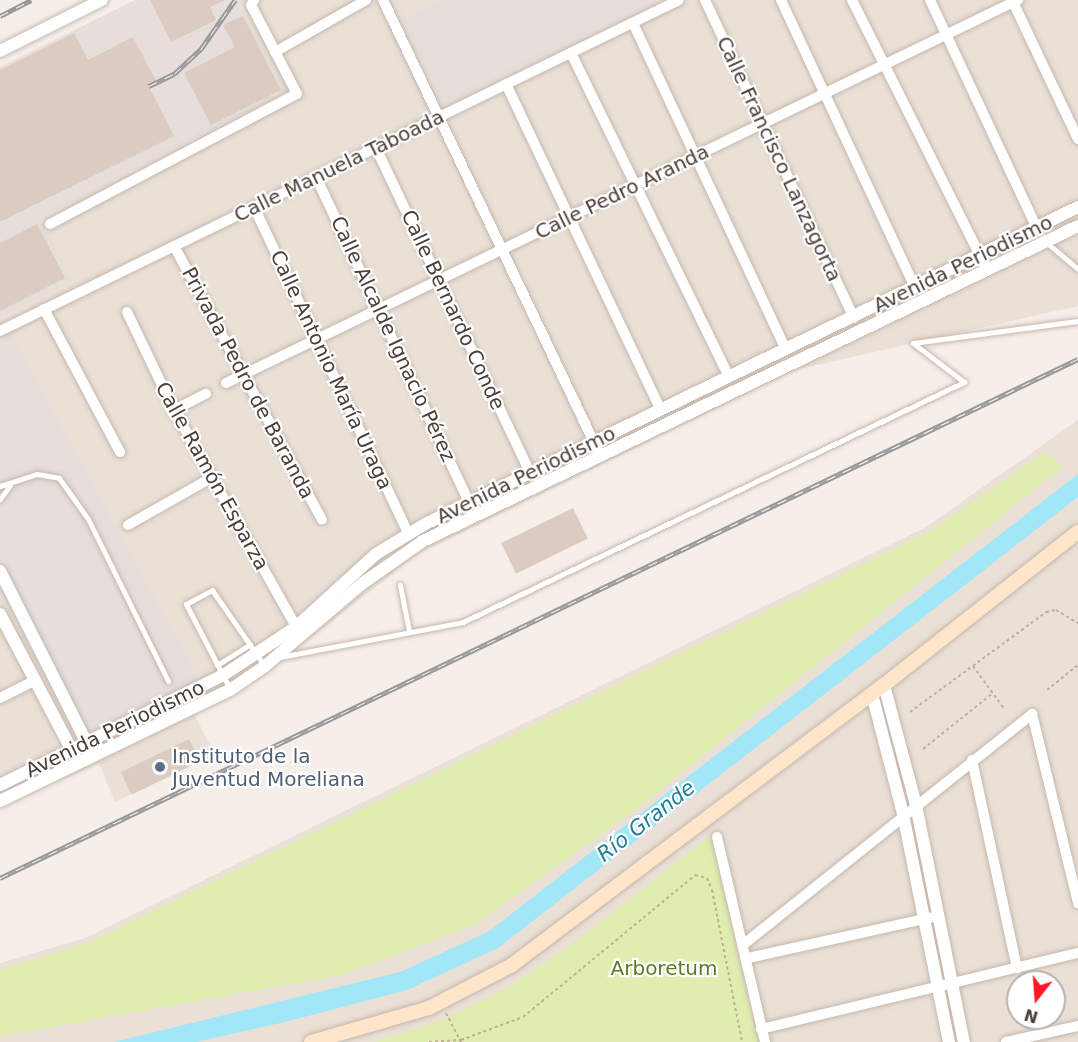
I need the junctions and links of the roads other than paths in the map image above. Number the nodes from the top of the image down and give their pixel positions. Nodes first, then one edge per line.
1 (102, 0) edge
2 (254, 0) edge
3 (366, 0) edge
4 (383, 0) edge
5 (679, 0) edge
6 (705, 0) edge
7 (781, 0) edge
8 (852, 0) edge
9 (930, 0) edge
10 (1014, 1) edge
11 (633, 22) junction
12 (946, 35) junction
13 (0, 51) edge
14 (274, 52) junction
15 (571, 53) junction
16 (883, 65) junction
17 (507, 84) junction
18 (825, 94) junction
19 (439, 117) junction
20 (763, 125) junction
21 (1078, 139) edge
22 (376, 148) junction
23 (695, 156) junction
24 (316, 177) junction
25 (636, 186) junction
26 (254, 207) junction
27 (1078, 207) edge
28 (570, 218) junction
29 (50, 224) dead end
30 (1078, 226) edge
31 (1037, 228) junction
32 (1046, 242) junction
33 (174, 246) junction
34 (502, 249) junction
35 (979, 256) junction
36 (1078, 269) edge
37 (987, 270) junction
38 (439, 280) junction
39 (915, 287) junction
40 (44, 309) junction
41 (378, 309) junction
42 (127, 312) dead end
43 (854, 318) junction
44 (1078, 321) edge
45 (0, 331) edge
46 (316, 339) junction
47 (786, 349) junction
48 (243, 374) junction
49 (729, 377) junction
50 (225, 383) dead end
51 (206, 394) dead end
52 (174, 410) junction
53 (661, 410) junction
54 (594, 442) junction
55 (120, 452) dead end
56 (601, 457) junction
57 (530, 472) junction
58 (211, 478) junction
59 (10, 485) junction
60 (0, 486) edge
61 (0, 499) edge
62 (469, 502) junction
63 (322, 520) dead end
64 (128, 525) dead end
65 (1078, 532) edge
66 (408, 533) junction
67 (0, 571) edge
68 (400, 585) dead end
69 (0, 617) edge
70 (409, 631) junction
71 (300, 632) junction
72 (253, 649) junction
73 (275, 658) junction
74 (265, 666) junction
75 (219, 671) junction
76 (36, 680) junction
77 (168, 681) dead end
78 (884, 685) junction
79 (230, 690) junction
80 (0, 698) edge
81 (888, 699) junction
82 (874, 701) junction
83 (86, 743) junction
84 (72, 750) junction
85 (95, 756) junction
86 (972, 760) junction
87 (78, 763) junction
88 (0, 785) edge
89 (0, 801) edge
90 (916, 805) junction
91 (903, 814) junction
92 (717, 837) dead end
93 (1078, 903) edge
94 (937, 916) junction
95 (923, 921) junction
96 (744, 944) junction
97 (1078, 953) edge
98 (748, 958) junction
99 (1017, 969) junction
100 (951, 985) junction
101 (937, 988) junction
102 (1078, 1026) edge
103 (761, 1029) junction
104 (310, 1042) edge
105 (765, 1042) edge
106 (949, 1042) edge
107 (964, 1042) edge
108 (1006, 1042) edge

1 - 13 street
2 - 14 street
3 - 14 street
4 - 19 street
5 - 11 street, Calle Manuela Taboada
6 - 20 street, Calle Francisco Lanzagorta
7 - 18 street
8 - 16 street
9 - 12 street
10 - 12 street, Calle Pedro Aranda
10 - 21 street
11 - 15 street, Calle Manuela Taboada
11 - 23 street
12 - 16 street, Calle Pedro Aranda
12 - 31 street
14 - 29 street
15 - 17 street, Calle Manuela Taboada
15 - 25 street
16 - 18 street, Calle Pedro Aranda
16 - 35 street
17 - 19 street, Calle Manuela Taboada
17 - 28 street
18 - 20 street, Calle Pedro Aranda
18 - 39 street
19 - 22 street, Calle Manuela Taboada
19 - 34 street
20 - 23 street, Calle Pedro Aranda
20 - 43 street, Calle Francisco Lanzagorta
22 - 24 street, Calle Manuela Taboada
22 - 38 street, Calle Bernardo Conde
23 - 25 street, Calle Pedro Aranda
23 - 47 street
24 - 26 street, Calle Manuela Taboada
24 - 41 street, Calle Alcalde Ignacio Pérez
25 - 28 street, Calle Pedro Aranda
25 - 49 street
26 - 33 street, Calle Manuela Taboada
26 - 46 street, Calle Antonio María Uraga
27 - 31 street, Avenida Periodismo
28 - 34 street, Calle Pedro Aranda
28 - 53 street
30 - 32 street, Avenida Periodismo
31 - 35 street, Avenida Periodismo
32 - 36 lane
32 - 37 street, Avenida Periodismo
33 - 40 street, Calle Manuela Taboada
33 - 48 street, Privada Pedro de Baranda
34 - 38 street, Calle Pedro Aranda
34 - 54 street
35 - 37 street
35 - 39 street, Avenida Periodismo
37 - 56 street, Avenida Periodismo
38 - 41 street, Calle Pedro Aranda
38 - 57 street, Calle Bernardo Conde
39 - 43 street, Avenida Periodismo
40 - 45 street, Calle Manuela Taboada
40 - 55 street
41 - 46 street, Calle Pedro Aranda
41 - 62 street, Calle Alcalde Ignacio Pérez
42 - 52 street, Calle Ramón Esparza
43 - 47 street, Avenida Periodismo
44 - 70 lane
46 - 48 street, Calle Pedro Aranda
46 - 66 street, Calle Antonio María Uraga
47 - 49 street, Avenida Periodismo
48 - 50 street, Calle Pedro Aranda
48 - 63 street, Privada Pedro de Baranda
49 - 53 street, Avenida Periodismo
51 - 52 street
52 - 58 street, Calle Ramón Esparza
53 - 54 street, Avenida Periodismo
54 - 56 street
54 - 57 street, Avenida Periodismo
56 - 71 street, Avenida Periodismo
57 - 62 street, Avenida Periodismo
58 - 64 street
58 - 71 street, Calle Ramón Esparza
59 - 60 lane
59 - 61 lane
59 - 77 lane
62 - 66 street, Avenida Periodismo
65 - 78 main road
66 - 71 street, Avenida Periodismo
67 - 83 street
68 - 70 lane
69 - 76 street
70 - 73 lane
71 - 72 street, Avenida Periodismo
71 - 73 street, Avenida Periodismo
72 - 74 lane
72 - 75 street, Avenida Periodismo
72 - 75 lane
73 - 74 street, Avenida Periodismo
74 - 79 street, Avenida Periodismo
75 - 79 lane
75 - 83 street, Avenida Periodismo
76 - 80 street
76 - 84 street
78 - 81 street
78 - 82 main road
79 - 85 street, Avenida Periodismo
81 - 82 street
81 - 90 street
82 - 91 street
82 - 104 main road
83 - 84 street, Avenida Periodismo
83 - 85 street
84 - 87 street
84 - 88 street, Avenida Periodismo
85 - 87 street, Avenida Periodismo
86 - 90 street
86 - 93 street
86 - 99 street
87 - 89 street, Avenida Periodismo
90 - 91 street
90 - 94 street
91 - 95 street
91 - 96 street
92 - 96 street
94 - 95 street
94 - 100 street
95 - 98 street
95 - 101 street
96 - 98 street
97 - 99 street
98 - 103 street
99 - 100 street
100 - 101 street
100 - 107 street
101 - 103 street
101 - 106 street
102 - 108 street
103 - 105 street

